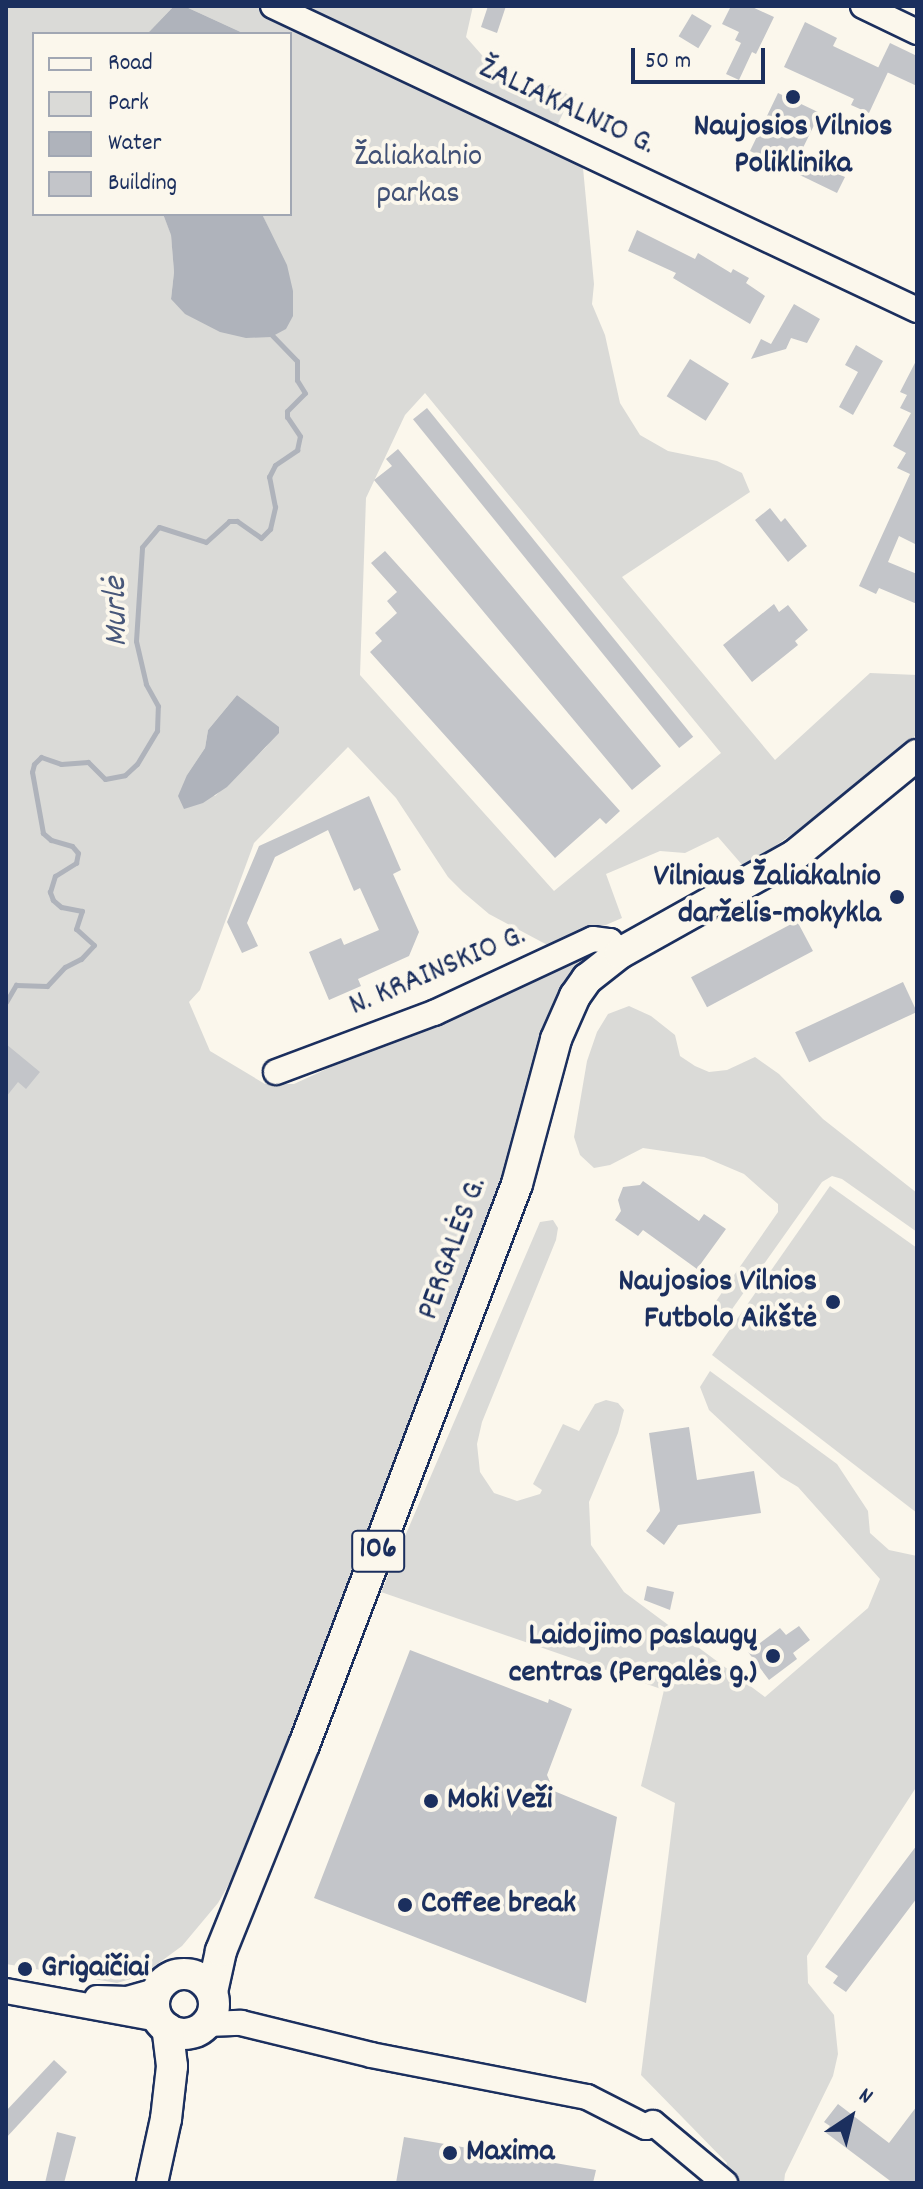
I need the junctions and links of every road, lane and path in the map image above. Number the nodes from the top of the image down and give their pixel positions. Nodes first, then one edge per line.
1 (273, 6) edge
2 (863, 6) edge
3 (917, 32) edge
4 (917, 310) edge
5 (917, 755) edge
6 (620, 953) junction
7 (276, 1072) dead end
8 (235, 1916) junction
9 (185, 1974) junction
10 (6, 1991) edge
11 (208, 2011) junction
12 (161, 2012) junction
13 (166, 2119) junction
14 (152, 2183) edge
15 (725, 2183) edge

1 - 4 street, ŽALIAKALNIO G.
2 - 3 street
5 - 6 main road, PERGALĖS G. / 106
6 - 7 street, N. KRAINSKIO G.
6 - 8 main road, PERGALĖS G. / 106
8 - 9 main road, PERGALĖS G. / 106
8 - 11 main road, PERGALĖS G. / 106
9 - 11 main road
9 - 12 main road
10 - 12 street
11 - 12 main road
11 - 13 main road, PERGALĖS G. / 106
11 - 15 street
12 - 13 main road, PERGALĖS G. / 106
13 - 14 main road, PERGALĖS G. / 106

